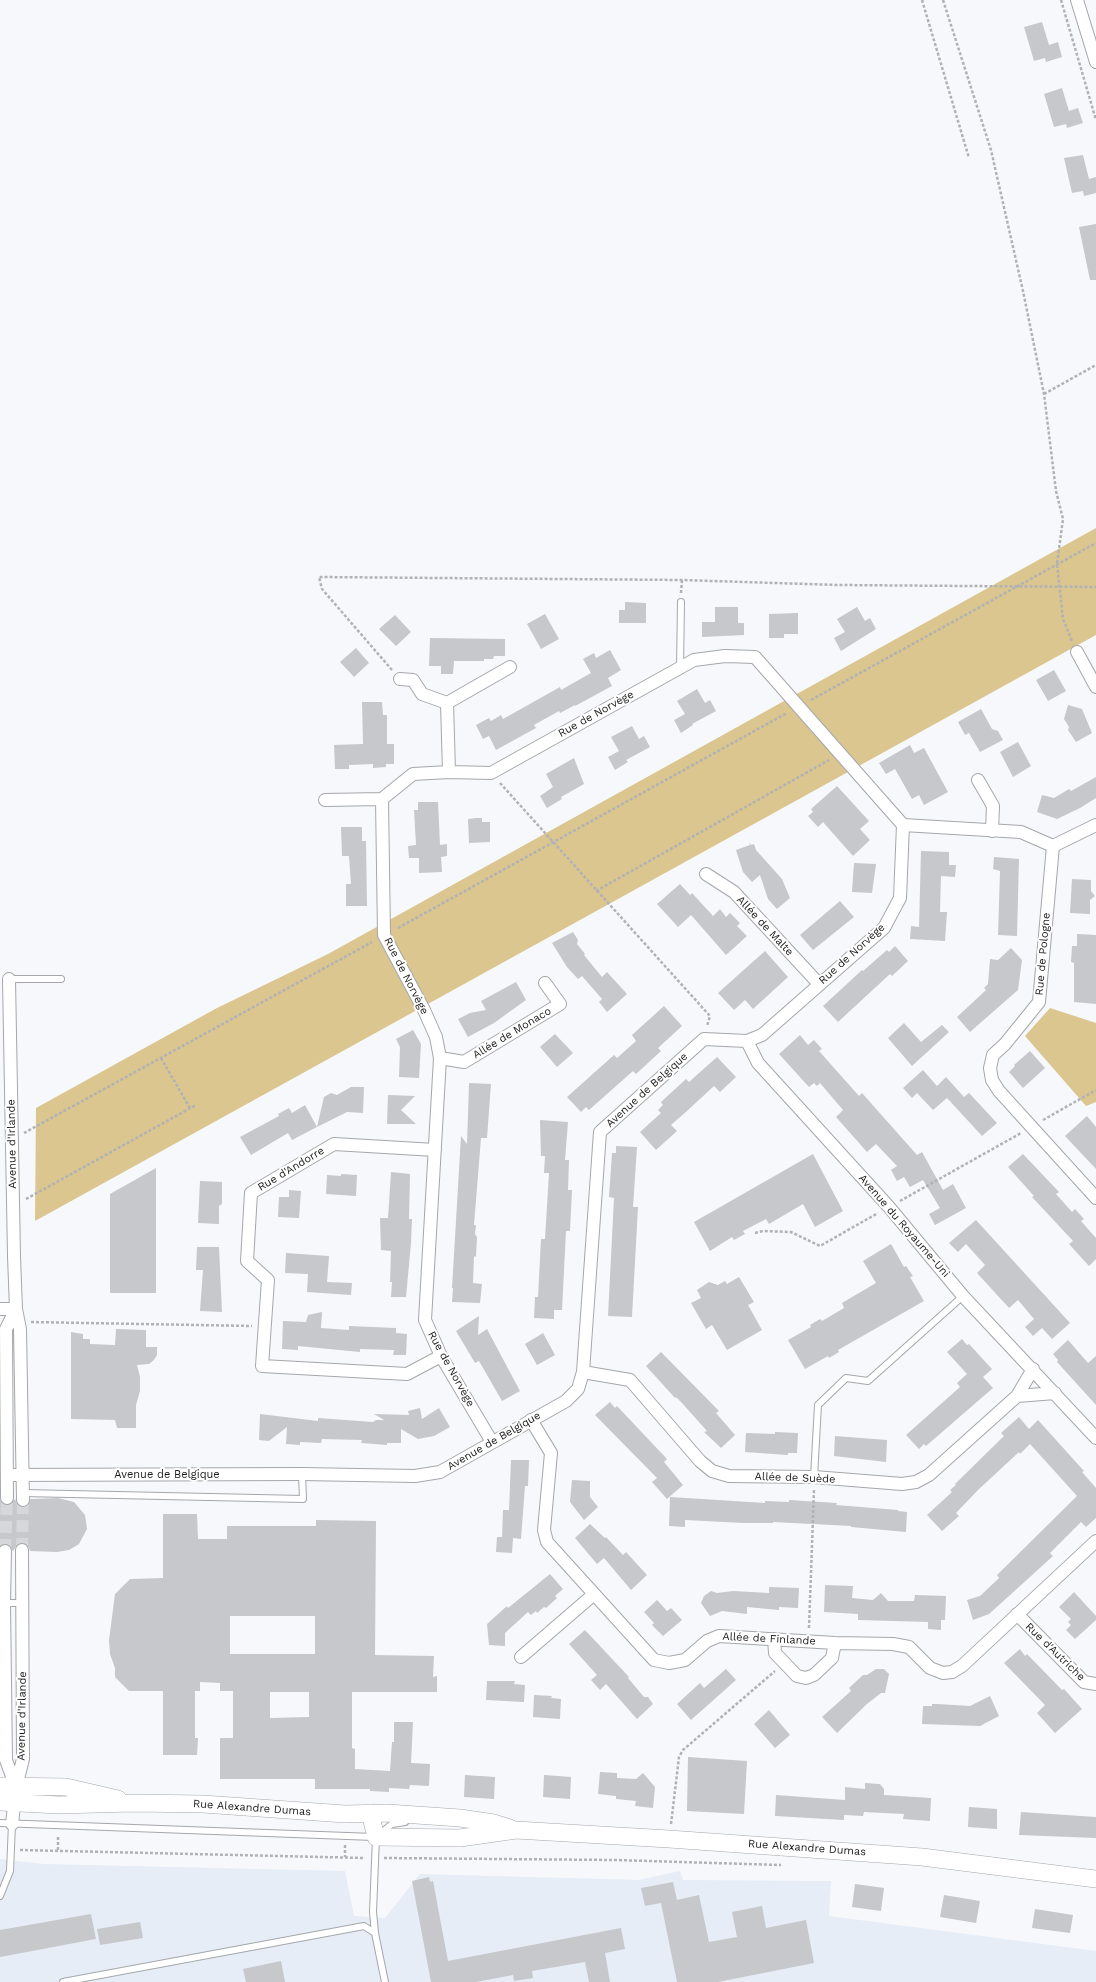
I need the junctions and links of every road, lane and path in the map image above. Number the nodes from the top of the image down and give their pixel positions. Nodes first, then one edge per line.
1 (922, 0) edge
2 (944, 0) edge
3 (1061, 0) edge
4 (1077, 0) edge
5 (1096, 62) edge
6 (1096, 120) edge
7 (969, 158) dead end
8 (1096, 365) edge
9 (1044, 394) junction
10 (1096, 543) edge
11 (1057, 564) junction
12 (1019, 586) junction
13 (1060, 587) junction
14 (1096, 587) edge
15 (681, 602) dead end
16 (1077, 652) joint
17 (510, 667) dead end
18 (680, 668) junction
19 (400, 679) joint
20 (1096, 687) edge
21 (447, 704) junction
22 (799, 707) junction
23 (840, 754) junction
24 (449, 772) junction
25 (491, 772) junction
26 (978, 780) dead end
27 (382, 799) junction
28 (325, 800) dead end
29 (903, 825) junction
30 (1096, 825) edge
31 (992, 831) junction
32 (553, 842) junction
33 (1052, 846) junction
34 (706, 874) dead end
35 (596, 891) junction
36 (384, 935) junction
37 (9, 979) joint
38 (61, 979) dead end
39 (545, 983) dead end
40 (819, 984) junction
41 (704, 1039) junction
42 (747, 1041) junction
43 (161, 1058) junction
44 (440, 1058) junction
45 (1096, 1090) edge
46 (196, 1105) dead end
47 (190, 1108) junction
48 (1032, 1127) junction
49 (12, 1140) junction
50 (434, 1150) junction
51 (1096, 1198) edge
52 (14, 1206) junction
53 (889, 1207) junction
54 (754, 1233) dead end
55 (963, 1296) junction
56 (0, 1309) edge
57 (16, 1309) junction
58 (19, 1322) junction
59 (264, 1327) junction
60 (442, 1356) junction
61 (1033, 1369) junction
62 (583, 1372) junction
63 (1055, 1393) junction
64 (1017, 1396) junction
65 (531, 1420) junction
66 (1096, 1438) edge
67 (492, 1442) junction
68 (302, 1474) junction
69 (7, 1475) junction
70 (23, 1475) junction
71 (814, 1477) junction
72 (23, 1496) joint
73 (6, 1498) tunnel mouth
74 (1096, 1541) edge
75 (22, 1550) tunnel mouth
76 (5, 1551) tunnel mouth
77 (593, 1594) junction
78 (2, 1603) edge
79 (22, 1603) junction
80 (1017, 1614) junction
81 (774, 1639) junction
82 (808, 1640) junction
83 (835, 1643) junction
84 (521, 1657) dead end
85 (784, 1664) junction
86 (1096, 1684) edge
87 (8, 1794) edge
88 (370, 1813) junction
89 (441, 1817) junction
90 (6, 1824) edge
91 (404, 1830) dead end
92 (467, 1830) dead end
93 (516, 1830) junction
94 (376, 1837) junction
95 (669, 1839) junction
96 (11, 1849) junction
97 (375, 1858) junction
98 (786, 1865) dead end
99 (1096, 1879) edge
100 (0, 1896) edge
101 (375, 1933) junction
102 (63, 1982) edge
103 (385, 1982) edge

1 - 7 path
2 - 9 path
3 - 6 path
4 - 5 street
8 - 9 path
9 - 11 path
10 - 11 path
11 - 12 path
11 - 13 path
12 - 13 path
12 - 19 path
12 - 22 path
13 - 14 path
13 - 16 path
15 - 18 lane
16 - 20 street
17 - 21 street
18 - 22 street, Rue de Norvège
18 - 25 street, Rue de Norvège
19 - 21 street
21 - 24 street
22 - 23 street, Rue de Norvège
22 - 32 path
23 - 29 street, Rue de Norvège
23 - 35 path
24 - 25 street, Rue de Norvège
24 - 27 street, Rue de Norvège
25 - 32 path
26 - 31 street
27 - 28 street
27 - 36 street, Rue de Norvège
29 - 31 street
29 - 40 street, Rue de Norvège
30 - 33 street
31 - 33 street
32 - 35 path
32 - 36 path
33 - 48 street, Rue de Pologne
34 - 40 street, Allée de Malte
35 - 41 path
36 - 43 path
36 - 44 street, Rue de Norvège
37 - 38 lane
37 - 49 street, Avenue d'Irlande
39 - 44 street, Allée de Monaco
40 - 42 street, Rue de Norvège
41 - 42 street
41 - 62 street, Avenue de Belgique
42 - 53 street, Avenue du Royaume-Uni
43 - 47 path
43 - 49 path
44 - 50 street, Rue de Norvège
45 - 48 path
46 - 47 path
47 - 52 path
48 - 51 street, Rue de Pologne
48 - 53 path
49 - 52 street, Avenue d'Irlande
50 - 59 street, Rue d'Andorre
50 - 60 street, Rue de Norvège
52 - 57 street, Avenue d'Irlande
53 - 54 path
53 - 55 street, Avenue du Royaume-Uni
55 - 61 street, Avenue du Royaume-Uni
55 - 71 lane
56 - 57 street
57 - 58 street, Avenue d'Irlande
57 - 69 street, Avenue d'Irlande
58 - 59 path
58 - 70 street, Avenue d'Irlande
59 - 60 street, Rue d'Andorre
60 - 67 street, Rue de Norvège
61 - 63 street, Avenue du Royaume-Uni
61 - 64 street, Allée de Suède
62 - 65 street, Avenue de Belgique
62 - 71 street, Allée de Suède
63 - 64 street
63 - 66 street, Avenue du Royaume-Uni
64 - 71 street, Allée de Suède
65 - 67 street, Avenue de Belgique
65 - 77 street, Allée de Finlande
67 - 68 street, Avenue de Belgique
68 - 70 street, Avenue de Belgique
68 - 72 lane
69 - 70 street, Avenue de Belgique
69 - 73 street, Avenue d'Irlande
70 - 72 street, Avenue d'Irlande
71 - 82 path
74 - 80 street, Allée de Finlande
75 - 79 street, Avenue d'Irlande
76 - 78 street, Avenue d'Irlande
77 - 81 street, Allée de Finlande
77 - 84 street
78 - 79 lane
78 - 87 street, Avenue d'Irlande
79 - 87 street, Avenue d'Irlande
80 - 83 street, Allée de Finlande
80 - 86 street, Rue d'Autriche
81 - 82 street, Allée de Finlande
81 - 85 street
82 - 83 street, Allée de Finlande
83 - 85 street
85 - 95 path
87 - 88 street, Rue Alexandre Dumas
87 - 90 street
88 - 89 street, Rue Alexandre Dumas
88 - 94 street
89 - 93 street, Rue Alexandre Dumas
89 - 94 lane
90 - 94 lane
90 - 96 lane
91 - 94 lane
92 - 93 lane
93 - 94 street, Rue Alexandre Dumas
93 - 95 street, Rue Alexandre Dumas
94 - 97 lane
95 - 99 street, Rue Alexandre Dumas
96 - 97 path
96 - 100 lane
97 - 98 path
97 - 101 lane
101 - 102 lane
101 - 103 lane

